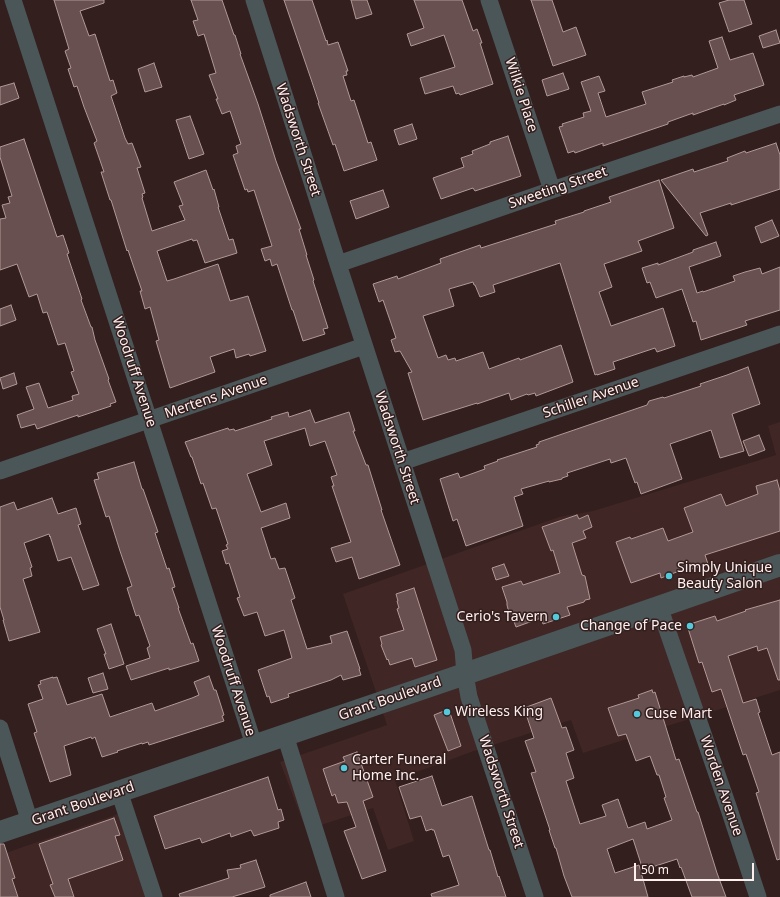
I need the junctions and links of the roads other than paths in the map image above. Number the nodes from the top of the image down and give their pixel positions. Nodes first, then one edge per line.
1 (13, 0) edge
2 (254, 0) edge
3 (490, 0) edge
4 (780, 114) edge
5 (552, 190) junction
6 (338, 264) junction
7 (780, 334) edge
8 (364, 346) junction
9 (149, 420) junction
10 (402, 462) junction
11 (0, 471) edge
12 (780, 565) edge
13 (659, 606) junction
14 (465, 674) junction
15 (0, 728) edge
16 (284, 735) junction
17 (254, 745) junction
18 (119, 791) junction
19 (30, 822) junction
20 (0, 832) edge
21 (154, 897) edge
22 (336, 897) edge
23 (535, 897) edge
24 (758, 897) edge

1 - 9 street, Woodruff Avenue
2 - 6 street, Wadsworth Street
3 - 5 street, Wilkie Place
4 - 5 street, Sweeting Street
5 - 6 street, Sweeting Street
6 - 8 street, Wadsworth Street
7 - 10 street, Schiller Avenue
8 - 9 street, Mertens Avenue
8 - 10 street, Wadsworth Street
9 - 11 street, Mertens Avenue
9 - 17 street, Woodruff Avenue
10 - 14 street, Wadsworth Street
12 - 13 street, Grant Boulevard
13 - 14 street, Grant Boulevard
13 - 24 street, Worden Avenue
14 - 16 street, Grant Boulevard
14 - 23 street, Wadsworth Street
15 - 19 street
16 - 17 street, Grant Boulevard
16 - 22 street
17 - 18 street, Grant Boulevard
18 - 19 street, Grant Boulevard
18 - 21 street
19 - 20 street, Grant Boulevard

